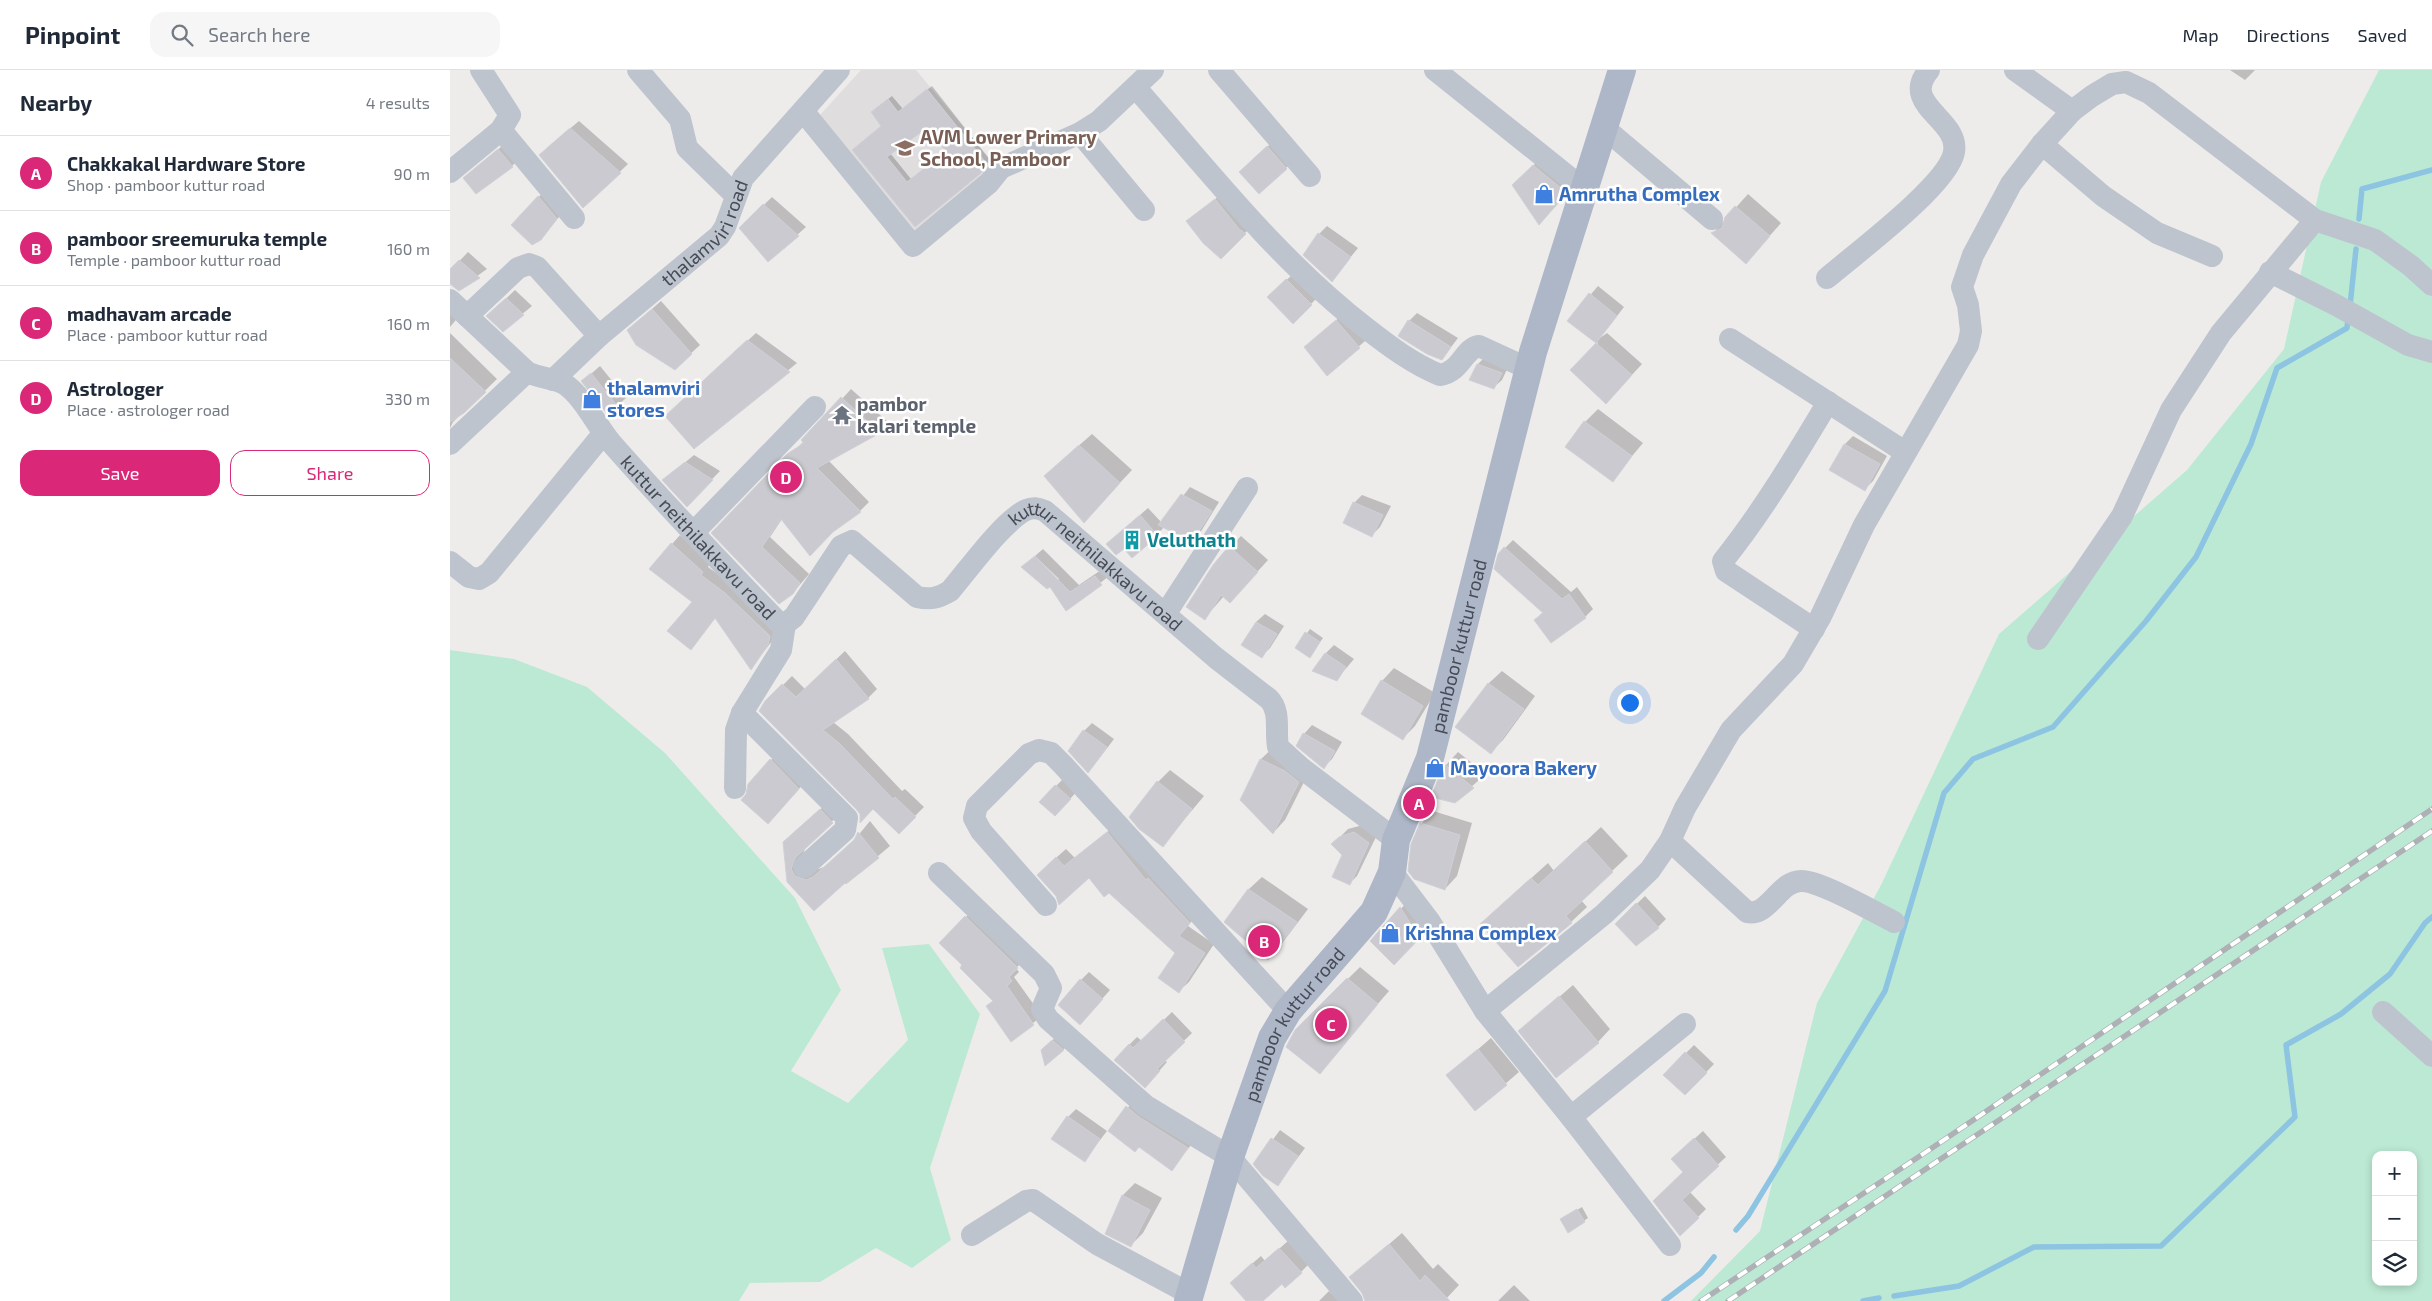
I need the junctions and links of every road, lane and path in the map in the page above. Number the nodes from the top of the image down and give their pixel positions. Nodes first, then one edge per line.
1 (481, 70) edge
2 (638, 70) edge
3 (839, 70) edge
4 (1153, 70) edge
5 (1219, 70) edge
6 (1435, 70) edge
7 (1622, 70) edge
8 (2015, 70) edge
9 (1921, 72) edge
10 (1136, 88) junction
11 (803, 111) junction
12 (2072, 111) junction
13 (1603, 127) junction
14 (501, 130) junction
15 (1080, 132) junction
16 (2042, 144) junction
17 (450, 172) edge
18 (1310, 176) dead end
19 (1585, 190) junction
20 (735, 195) junction
21 (1144, 210) dead end
22 (574, 218) dead end
23 (1712, 219) dead end
24 (2314, 220) junction
25 (2212, 256) dead end
26 (2270, 272) junction
27 (1827, 278) dead end
28 (2432, 285) edge
29 (450, 300) edge
30 (467, 316) junction
31 (599, 336) junction
32 (1730, 339) dead end
33 (2432, 352) edge
34 (1529, 369) junction
35 (527, 372) junction
36 (553, 380) junction
37 (1828, 402) junction
38 (815, 407) dead end
39 (603, 434) junction
40 (450, 444) edge
41 (1905, 452) junction
42 (1247, 488) dead end
43 (693, 534) junction
44 (450, 562) edge
45 (1166, 613) junction
46 (785, 624) junction
47 (1814, 629) junction
48 (2038, 640) dead end
49 (742, 713) junction
50 (735, 788) dead end
51 (1396, 840) junction
52 (1670, 841) junction
53 (804, 867) dead end
54 (1392, 872) junction
55 (939, 873) dead end
56 (1046, 905) dead end
57 (1894, 922) dead end
58 (1288, 1011) junction
59 (1485, 1011) junction
60 (2383, 1012) dead end
61 (1685, 1024) dead end
62 (2432, 1056) edge
63 (1571, 1117) junction
64 (1230, 1157) junction
65 (972, 1235) dead end
66 (1670, 1245) dead end
67 (1189, 1297) edge
68 (1352, 1301) edge

1 - 14 street
2 - 20 street
3 - 11 street, thalamviri road
4 - 10 street
5 - 18 street
6 - 19 street
7 - 13 main road, pamboor kuttur road
8 - 12 street
9 - 27 street
10 - 15 street
10 - 34 street
11 - 15 street
11 - 20 street, thalamviri road
12 - 16 street
12 - 24 street
13 - 19 main road, pamboor kuttur road
13 - 23 street
14 - 17 street
14 - 22 street
15 - 21 street
16 - 25 street
16 - 41 street
19 - 34 main road, pamboor kuttur road
20 - 31 street, thalamviri road
24 - 26 street
24 - 28 street
26 - 33 street
26 - 48 street
29 - 30 street, kuttur neithilakkavu road
30 - 31 street
30 - 35 street, kuttur neithilakkavu road
31 - 36 street, thalamviri road
32 - 37 street
34 - 51 main road, pamboor kuttur road
35 - 36 street, kuttur neithilakkavu road
35 - 40 street
36 - 39 street, kuttur neithilakkavu road
37 - 41 street
37 - 47 street
38 - 43 street
39 - 43 street, kuttur neithilakkavu road
39 - 44 street
41 - 47 street
42 - 45 street
43 - 46 street, kuttur neithilakkavu road
45 - 46 street, kuttur neithilakkavu road
45 - 51 street, kuttur neithilakkavu road
46 - 49 street
47 - 52 street
49 - 50 street
49 - 53 street
51 - 54 main road, pamboor kuttur road
52 - 57 street
52 - 59 street
54 - 58 main road, pamboor kuttur road
54 - 59 street
55 - 64 street
56 - 58 street
58 - 64 main road, pamboor kuttur road
59 - 63 street
60 - 62 street
61 - 63 street
63 - 66 street
64 - 67 main road, pamboor kuttur road
64 - 68 street
65 - 67 street

